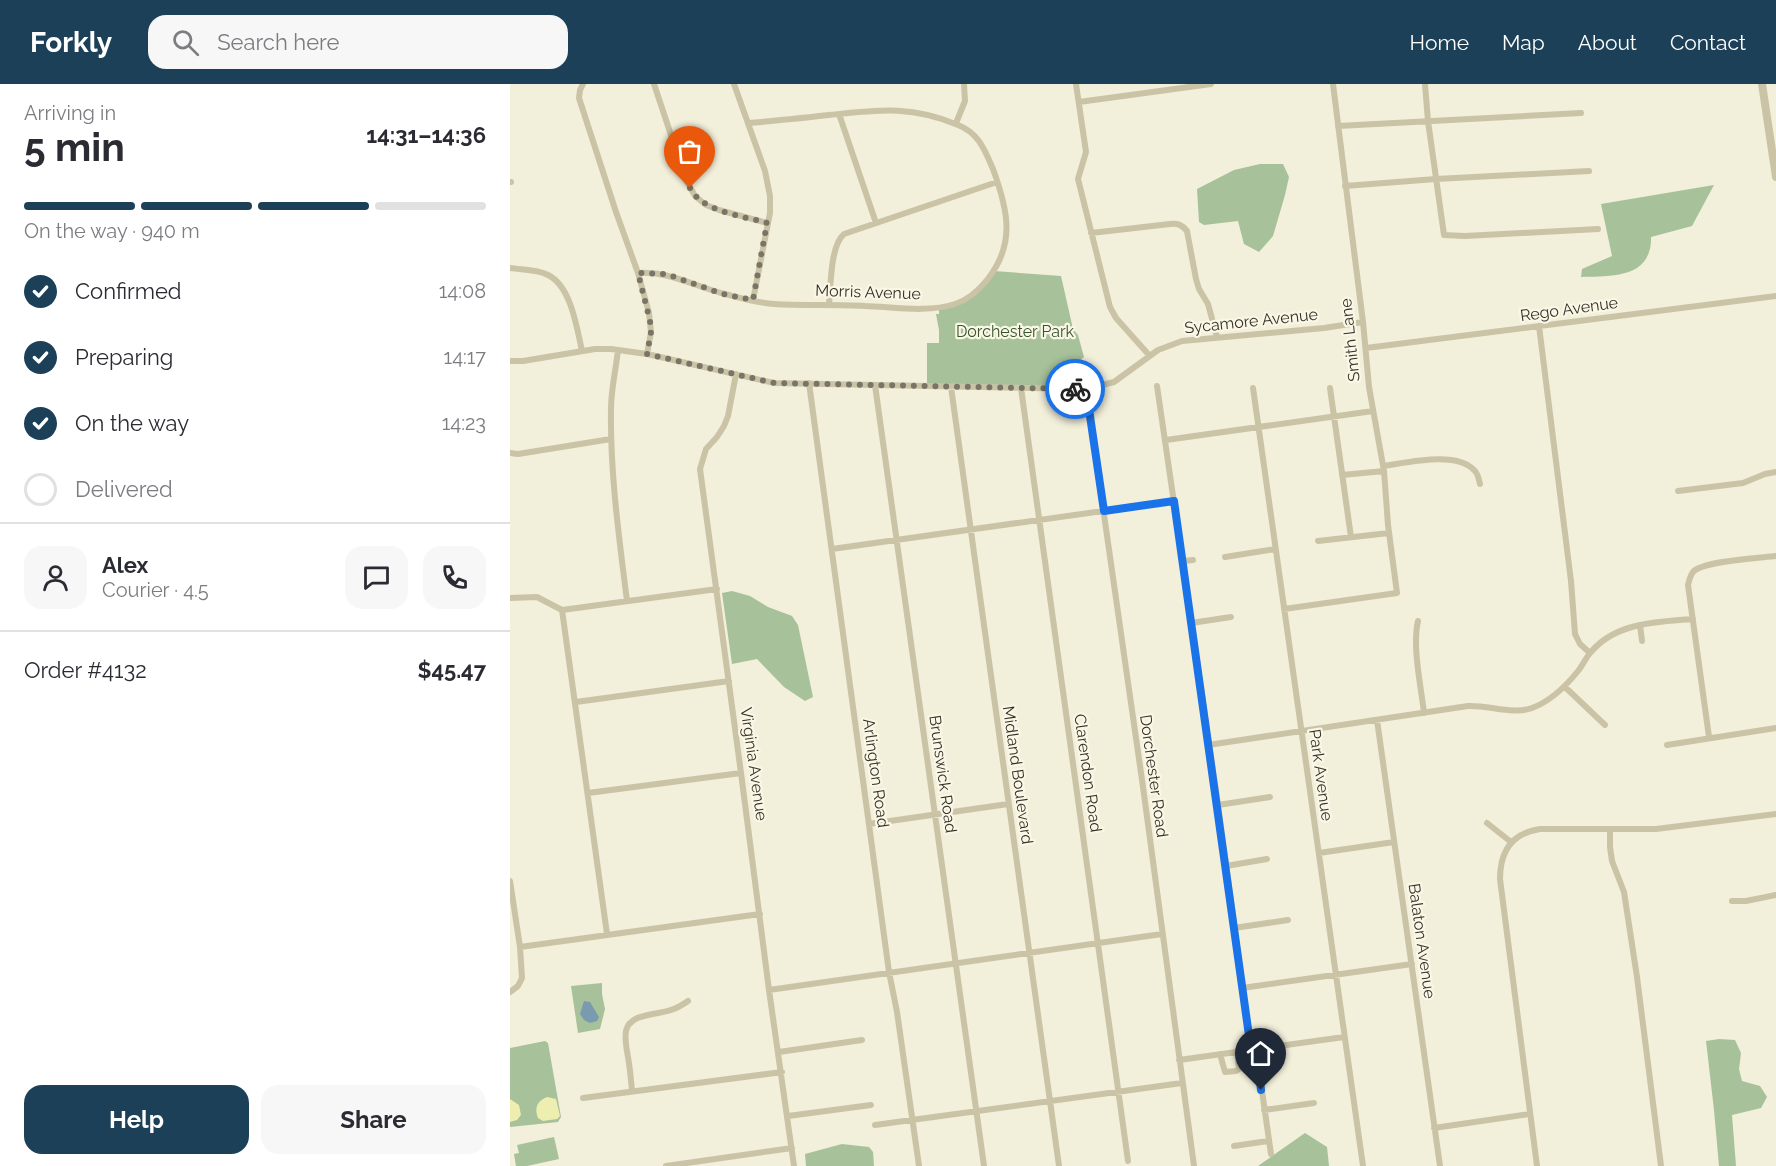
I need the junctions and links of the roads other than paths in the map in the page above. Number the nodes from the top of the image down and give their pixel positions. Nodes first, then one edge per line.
1 (583, 84) edge
2 (654, 84) edge
3 (734, 84) edge
4 (964, 84) edge
5 (1076, 84) edge
6 (1211, 84) edge
7 (1332, 84) edge
8 (1425, 84) edge
9 (1762, 84) edge
10 (1079, 102) junction
11 (1581, 113) dead end
12 (839, 114) junction
13 (1428, 121) junction
14 (748, 123) junction
15 (956, 123) junction
16 (1338, 126) junction
17 (1773, 132) edge
18 (1589, 171) dead end
19 (1776, 177) edge
20 (1436, 179) junction
21 (998, 182) junction
22 (1345, 186) junction
23 (767, 223) junction
24 (876, 223) junction
25 (1598, 229) dead end
26 (1091, 233) junction
27 (510, 268) edge
28 (638, 273) junction
29 (1776, 296) edge
30 (753, 300) junction
31 (829, 304) junction
32 (1363, 322) junction
33 (1539, 326) junction
34 (1217, 337) junction
35 (1366, 348) junction
36 (618, 350) junction
37 (582, 351) junction
38 (647, 354) junction
39 (1149, 356) junction
40 (510, 361) edge
41 (736, 374) junction
42 (809, 384) junction
43 (875, 385) junction
44 (1157, 386) dead end
45 (951, 387) junction
46 (1021, 388) junction
47 (1253, 388) dead end
48 (1330, 388) dead end
49 (1086, 389) junction
50 (1373, 411) junction
51 (1335, 416) junction
52 (1257, 426) junction
53 (611, 439) junction
54 (1166, 440) junction
55 (510, 453) edge
56 (1383, 468) junction
57 (1776, 472) edge
58 (1342, 476) junction
59 (1480, 484) dead end
60 (1678, 491) dead end
61 (1174, 501) junction
62 (1104, 511) junction
63 (1039, 520) junction
64 (970, 529) junction
65 (1389, 533) junction
66 (1351, 537) junction
67 (897, 539) junction
68 (1318, 541) dead end
69 (832, 549) junction
70 (1275, 549) junction
71 (1776, 556) edge
72 (1225, 557) dead end
73 (1193, 560) dead end
74 (1183, 561) junction
75 (717, 590) junction
76 (510, 598) edge
77 (627, 601) junction
78 (1284, 609) junction
79 (562, 610) junction
80 (1232, 617) dead end
81 (1693, 618) junction
82 (1418, 621) dead end
83 (1191, 623) junction
84 (1640, 625) junction
85 (1642, 641) dead end
86 (1590, 653) junction
87 (729, 681) junction
88 (1565, 687) junction
89 (576, 702) junction
90 (1425, 713) junction
91 (1377, 720) junction
92 (1605, 725) dead end
93 (1776, 728) edge
94 (1302, 730) junction
95 (1709, 737) junction
96 (1208, 745) junction
97 (1667, 745) dead end
98 (741, 773) junction
99 (588, 793) junction
100 (1270, 797) dead end
101 (1008, 804) junction
102 (1218, 805) junction
103 (1776, 814) edge
104 (935, 815) junction
105 (1488, 823) dead end
106 (869, 824) junction
107 (1611, 829) junction
108 (1394, 842) junction
109 (1511, 842) junction
110 (1319, 853) junction
111 (1268, 859) dead end
112 (1226, 866) junction
113 (510, 881) edge
114 (1776, 895) edge
115 (1732, 901) dead end
116 (760, 914) junction
117 (1288, 920) dead end
118 (1234, 928) junction
119 (607, 934) junction
120 (1162, 934) junction
121 (1097, 943) junction
122 (520, 947) junction
123 (1029, 953) junction
124 (955, 964) junction
125 (1412, 964) junction
126 (889, 972) junction
127 (1335, 975) junction
128 (1242, 988) junction
129 (769, 990) junction
130 (510, 992) edge
131 (688, 1001) dead end
132 (1344, 1037) junction
133 (862, 1040) dead end
134 (1253, 1049) junction
135 (779, 1052) junction
136 (1237, 1052) junction
137 (1220, 1054) junction
138 (1179, 1060) junction
139 (782, 1072) junction
140 (1182, 1083) junction
141 (632, 1091) junction
142 (1118, 1091) junction
143 (583, 1098) dead end
144 (1050, 1100) junction
145 (1314, 1103) dead end
146 (871, 1105) dead end
147 (1264, 1110) junction
148 (976, 1111) junction
149 (1529, 1114) junction
150 (788, 1116) junction
151 (913, 1120) junction
152 (875, 1125) dead end
153 (1434, 1128) junction
154 (1268, 1141) junction
155 (1234, 1146) dead end
156 (792, 1148) junction
157 (1271, 1154) dead end
158 (1128, 1161) dead end
159 (666, 1166) edge
160 (794, 1166) edge
161 (919, 1166) edge
162 (984, 1166) edge
163 (1059, 1166) edge
164 (1194, 1166) edge
165 (1363, 1166) edge
166 (1440, 1166) edge
167 (1537, 1166) edge
168 (1661, 1166) edge

1 - 28 street
2 - 23 street
3 - 14 street
4 - 15 street
5 - 10 street
6 - 10 street
7 - 16 street, Smith Lane
8 - 13 street
9 - 17 street
10 - 26 street
11 - 13 street
12 - 14 street
12 - 15 street
12 - 24 street
13 - 16 street
13 - 20 street
14 - 23 street
15 - 21 street, Morris Avenue
16 - 22 street, Smith Lane
17 - 19 street
18 - 20 street
20 - 22 street
20 - 25 street
21 - 24 street
21 - 31 street, Morris Avenue
22 - 32 street, Smith Lane
23 - 30 street
24 - 31 street
26 - 34 street
26 - 39 street
27 - 37 street
28 - 30 street, Morris Avenue
28 - 38 street
29 - 33 street, Rego Avenue
30 - 31 street, Morris Avenue
32 - 34 street, Sycamore Avenue
32 - 35 street, Smith Lane
33 - 35 street, Rego Avenue
33 - 86 street
34 - 39 street, Sycamore Avenue
35 - 50 street, Smith Lane
36 - 37 street, Sycamore Avenue
36 - 38 street, Sycamore Avenue
36 - 53 street
37 - 40 street, Sycamore Avenue
38 - 41 street, Sycamore Avenue
39 - 49 street, Sycamore Avenue
41 - 42 street, Sycamore Avenue
41 - 75 street, Virginia Avenue
42 - 43 street, Sycamore Avenue
42 - 69 street, Arlington Road
43 - 45 street, Sycamore Avenue
43 - 67 street, Brunswick Road
44 - 54 street
45 - 46 street, Sycamore Avenue
45 - 64 street, Midland Boulevard
46 - 49 street, Sycamore Avenue
46 - 63 street, Clarendon Road
47 - 52 street, Park Avenue
48 - 51 street
49 - 62 street, Dorchester Road
50 - 51 street
50 - 56 street, Smith Lane
51 - 52 street
51 - 58 street
52 - 54 street
52 - 70 street, Park Avenue
53 - 55 street
53 - 77 street
54 - 61 street
56 - 58 street
56 - 59 street
56 - 65 street, Smith Lane
57 - 60 street
58 - 66 street
61 - 62 street
61 - 74 street
62 - 63 street
62 - 120 street, Dorchester Road
63 - 64 street
63 - 121 street, Clarendon Road
64 - 67 street
64 - 101 street, Midland Boulevard
65 - 66 street
65 - 78 street, Smith Lane
66 - 68 street
67 - 69 street
67 - 104 street, Brunswick Road
69 - 106 street, Arlington Road
70 - 72 street
70 - 78 street, Park Avenue
71 - 81 street
73 - 74 street
74 - 83 street
75 - 77 street
75 - 87 street, Virginia Avenue
76 - 79 street
77 - 79 street
78 - 94 street, Park Avenue
79 - 89 street
80 - 83 street
81 - 84 street
81 - 95 street
82 - 90 street
83 - 96 street
84 - 85 street
84 - 86 street
86 - 88 street
87 - 89 street
87 - 98 street, Virginia Avenue
88 - 90 street
88 - 92 street
89 - 99 street
90 - 91 street
91 - 94 street
91 - 108 street, Balaton Avenue
93 - 95 street
94 - 96 street
94 - 110 street, Park Avenue
95 - 97 street
96 - 102 street
98 - 99 street
98 - 116 street, Virginia Avenue
99 - 119 street
100 - 102 street
101 - 104 street
101 - 123 street, Midland Boulevard
102 - 112 street
103 - 107 street
104 - 106 street
104 - 124 street, Brunswick Road
105 - 109 street
106 - 126 street, Arlington Road
107 - 109 street
107 - 168 street
108 - 110 street
108 - 125 street, Balaton Avenue
109 - 149 street
110 - 127 street, Park Avenue
111 - 112 street
112 - 118 street
113 - 122 street
114 - 115 street
116 - 119 street
116 - 129 street, Virginia Avenue
117 - 118 street
118 - 128 street
119 - 122 street
120 - 121 street
120 - 138 street, Dorchester Road
121 - 123 street
121 - 142 street, Clarendon Road
122 - 130 street
123 - 124 street
123 - 144 street, Midland Boulevard
124 - 126 street
124 - 148 street, Brunswick Road
125 - 127 street
125 - 153 street, Balaton Avenue
126 - 129 street
126 - 151 street, Arlington Road
127 - 128 street
127 - 132 street, Park Avenue
128 - 134 street
129 - 135 street, Virginia Avenue
131 - 141 street
132 - 134 street
132 - 165 street, Park Avenue
133 - 135 street
134 - 136 street
134 - 147 street
135 - 139 street, Virginia Avenue
136 - 137 street
136 - 137 street
137 - 138 street
138 - 140 street, Dorchester Road
139 - 141 street
139 - 150 street, Virginia Avenue
140 - 142 street
140 - 164 street, Dorchester Road
141 - 143 street
142 - 144 street
142 - 158 street, Clarendon Road
144 - 148 street
144 - 163 street, Midland Boulevard
145 - 147 street
146 - 150 street
147 - 154 street
148 - 151 street
148 - 162 street, Brunswick Road
149 - 153 street
149 - 167 street
150 - 156 street, Virginia Avenue
151 - 152 street
151 - 161 street, Arlington Road
153 - 166 street, Balaton Avenue
154 - 155 street
154 - 157 street
156 - 159 street
156 - 160 street, Virginia Avenue

